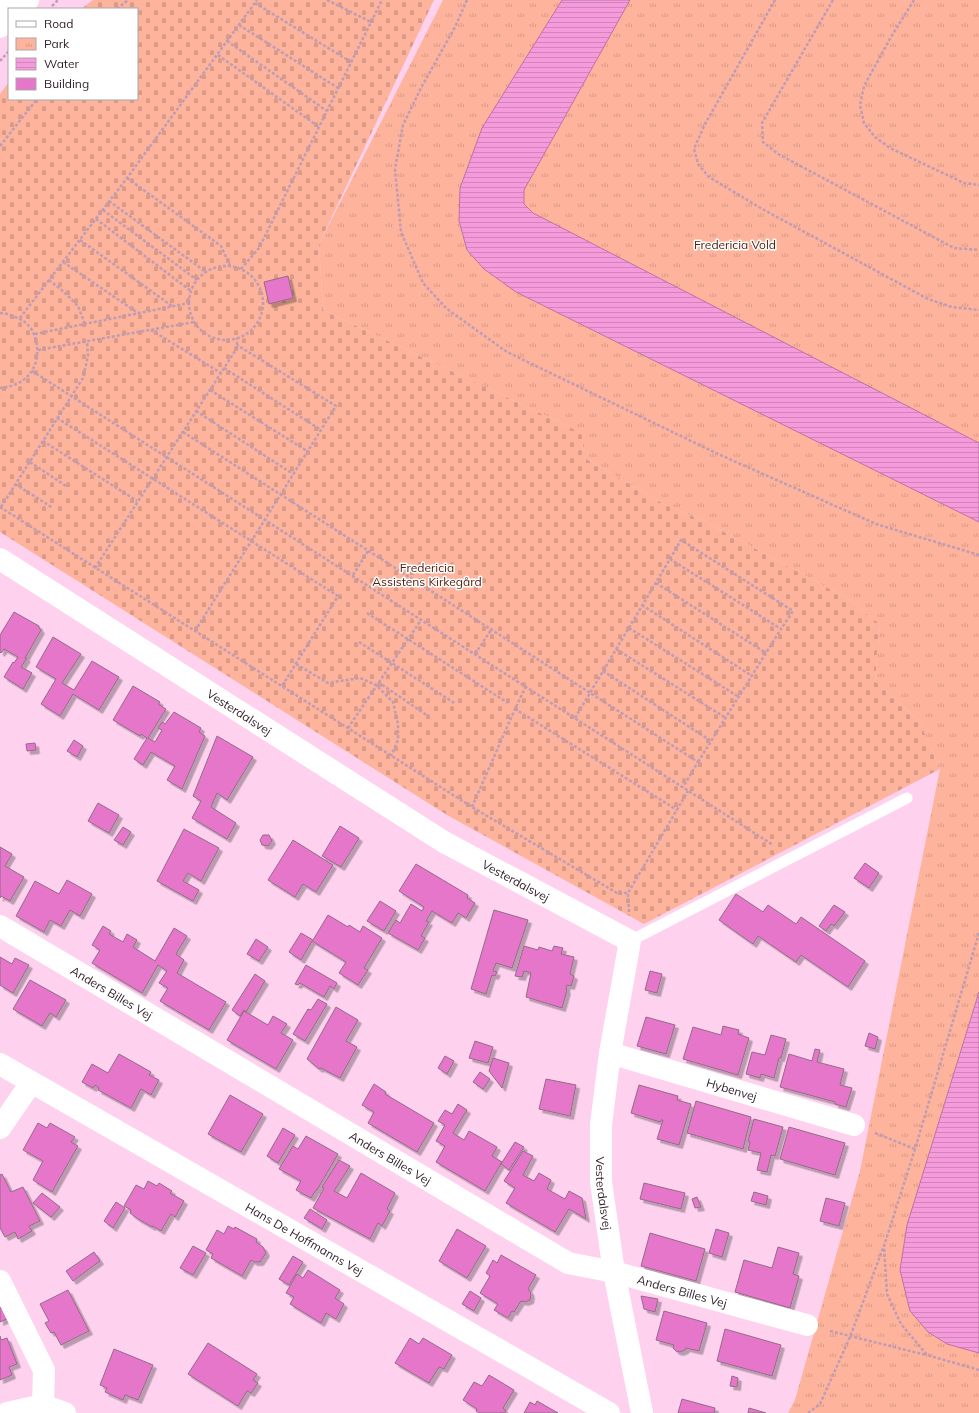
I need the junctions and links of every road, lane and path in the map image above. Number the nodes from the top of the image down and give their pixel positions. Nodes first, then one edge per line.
1 (2, 0) edge
2 (28, 0) edge
3 (128, 0) edge
4 (327, 0) edge
5 (382, 0) edge
6 (467, 0) edge
7 (776, 0) edge
8 (832, 0) edge
9 (914, 0) edge
10 (256, 1) edge
11 (0, 2) edge
12 (20, 8) edge
13 (118, 8) edge
14 (8, 19) edge
15 (371, 22) junction
16 (239, 25) junction
17 (0, 27) edge
18 (227, 41) junction
19 (8, 51) edge
20 (218, 54) junction
21 (0, 61) edge
22 (351, 62) junction
23 (338, 88) junction
24 (36, 100) edge
25 (327, 111) junction
26 (319, 127) junction
27 (0, 146) edge
28 (127, 178) junction
29 (979, 185) edge
30 (109, 201) junction
31 (103, 210) junction
32 (96, 219) junction
33 (80, 240) junction
34 (979, 250) edge
35 (63, 262) junction
36 (230, 266) junction
37 (241, 269) junction
38 (206, 272) junction
39 (49, 280) junction
40 (197, 280) junction
41 (191, 291) junction
42 (189, 303) junction
43 (172, 306) junction
44 (979, 310) edge
45 (138, 313) junction
46 (0, 314) edge
47 (20, 318) junction
48 (194, 322) junction
49 (85, 324) junction
50 (150, 330) junction
51 (35, 334) junction
52 (237, 338) junction
53 (87, 342) junction
54 (237, 344) junction
55 (38, 350) junction
56 (224, 368) junction
57 (32, 371) junction
58 (221, 373) junction
59 (0, 388) edge
60 (210, 390) junction
61 (72, 395) junction
62 (196, 411) junction
63 (58, 418) junction
64 (321, 430) junction
65 (182, 432) junction
66 (43, 441) junction
67 (308, 452) junction
68 (167, 456) junction
69 (30, 462) junction
70 (293, 474) junction
71 (152, 478) junction
72 (15, 484) junction
73 (66, 486) dead end
74 (280, 495) junction
75 (137, 501) junction
76 (0, 507) edge
77 (53, 508) dead end
78 (265, 519) junction
79 (250, 541) junction
80 (368, 552) junction
81 (979, 555) edge
82 (0, 559) edge
83 (670, 559) junction
84 (95, 568) junction
85 (353, 575) junction
86 (656, 583) junction
87 (642, 605) junction
88 (367, 613) dead end
89 (421, 620) junction
90 (629, 628) junction
91 (491, 630) junction
92 (781, 630) junction
93 (195, 631) junction
94 (407, 640) junction
95 (359, 642) dead end
96 (616, 649) junction
97 (766, 653) junction
98 (475, 654) junction
99 (392, 663) junction
100 (296, 664) junction
101 (603, 671) junction
102 (752, 676) junction
103 (377, 683) junction
104 (282, 686) junction
105 (526, 686) junction
106 (590, 693) junction
107 (739, 697) junction
108 (508, 703) dead end
109 (456, 704) dead end
110 (516, 709) junction
111 (428, 716) dead end
112 (575, 718) junction
113 (726, 718) junction
114 (348, 728) junction
115 (711, 741) junction
116 (392, 756) junction
117 (698, 762) junction
118 (683, 787) junction
119 (688, 791) junction
120 (907, 798) dead end
121 (472, 807) junction
122 (677, 810) junction
123 (792, 858) junction
124 (628, 894) junction
125 (0, 926) edge
126 (979, 933) edge
127 (630, 941) junction
128 (610, 1053) junction
129 (0, 1064) edge
130 (31, 1083) junction
131 (854, 1125) joint
132 (0, 1128) edge
133 (915, 1148) junction
134 (884, 1246) junction
135 (614, 1272) junction
136 (0, 1281) edge
137 (807, 1325) joint
138 (850, 1337) junction
139 (927, 1356) junction
140 (979, 1370) edge
141 (43, 1405) junction
142 (7, 1413) edge
143 (65, 1413) edge
144 (609, 1413) edge
145 (642, 1413) edge
146 (808, 1413) edge

1 - 11 street
2 - 12 street
3 - 13 path
4 - 15 path
5 - 15 path
6 - 81 path
7 - 44 path
8 - 34 path
9 - 29 path
10 - 16 path
10 - 22 path
14 - 17 street
15 - 22 path
16 - 18 path
16 - 23 path
18 - 20 path
18 - 25 path
19 - 21 path
20 - 26 path
20 - 28 path
22 - 23 path
23 - 25 path
24 - 27 path
25 - 26 path
26 - 37 path
28 - 30 path
28 - 36 path
30 - 31 path
30 - 38 path
31 - 32 path
31 - 40 path
32 - 33 path
32 - 41 path
33 - 35 path
33 - 43 path
35 - 39 path
35 - 45 path
36 - 37 path
36 - 38 path
37 - 52 path
38 - 40 path
39 - 47 path
39 - 49 path
40 - 41 path
41 - 42 path
42 - 43 path
42 - 48 path
43 - 45 path
45 - 49 path
46 - 47 path
47 - 51 path
48 - 50 path
48 - 52 path
49 - 51 path
50 - 53 path
50 - 58 path
51 - 55 path
52 - 54 path
53 - 55 path
53 - 61 path
54 - 56 path
54 - 64 path
55 - 57 path
56 - 58 path
56 - 64 path
57 - 59 path
57 - 61 path
58 - 60 path
60 - 62 path
60 - 67 path
61 - 63 path
61 - 68 path
62 - 65 path
62 - 70 path
63 - 66 path
63 - 71 path
64 - 67 path
65 - 68 path
65 - 74 path
66 - 69 path
66 - 75 path
67 - 70 path
68 - 71 path
68 - 78 path
69 - 72 path
69 - 73 path
70 - 74 path
71 - 75 path
71 - 79 path
72 - 76 path
72 - 77 path
74 - 78 path
74 - 80 path
75 - 84 path
76 - 84 path
78 - 79 path
78 - 85 path
79 - 93 path
79 - 100 path
80 - 85 path
80 - 91 path
82 - 127 street, Vesterdalsvej
83 - 86 path
83 - 92 path
83 - 92 path
84 - 93 path
85 - 89 path
86 - 87 path
86 - 97 path
87 - 90 path
87 - 102 path
88 - 94 path
89 - 94 path
89 - 98 path
90 - 96 path
90 - 107 path
91 - 98 path
91 - 106 path
92 - 97 path
93 - 104 path
94 - 99 path
94 - 108 path
95 - 99 path
96 - 101 path
96 - 113 path
97 - 102 path
98 - 105 path
99 - 103 path
99 - 109 path
100 - 103 path
100 - 104 path
101 - 106 path
101 - 115 path
102 - 107 path
103 - 111 path
103 - 114 path
103 - 116 path
104 - 114 path
105 - 110 path
105 - 112 path
106 - 112 path
106 - 117 path
107 - 113 path
110 - 121 path
110 - 122 path
112 - 118 path
113 - 115 path
114 - 116 path
115 - 117 path
116 - 121 path
117 - 118 path
118 - 119 path
119 - 122 path
119 - 123 path
120 - 123 lane
121 - 124 path
122 - 124 path
123 - 127 lane
124 - 127 path
125 - 135 street, Anders Billes Vej
126 - 133 path
127 - 128 street, Vesterdalsvej
128 - 131 street, Hybenvej
128 - 135 street, Vesterdalsvej
129 - 130 street, Hans De Hoffmanns Vej
130 - 132 street
130 - 144 street, Hans De Hoffmanns Vej
131 - 133 path
133 - 134 path
134 - 138 path
134 - 139 path
135 - 137 street, Anders Billes Vej
135 - 145 street, Vesterdalsvej
136 - 141 street
137 - 138 path
138 - 139 path
138 - 146 path
139 - 140 path
141 - 142 street
141 - 143 street

